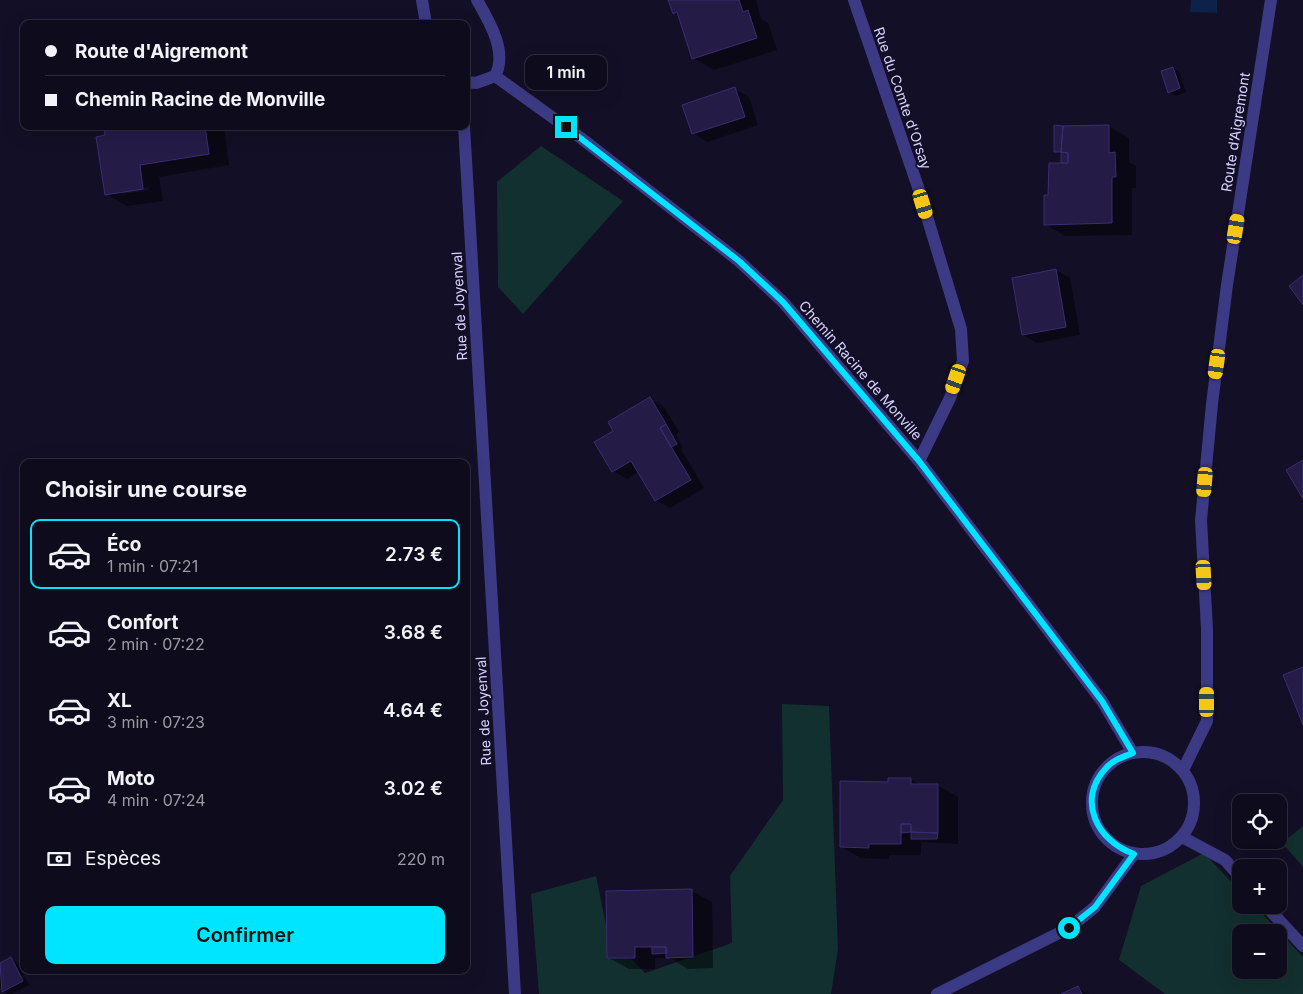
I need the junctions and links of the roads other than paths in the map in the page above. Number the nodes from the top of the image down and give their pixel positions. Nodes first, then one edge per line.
1 (421, 0) edge
2 (477, 0) edge
3 (854, 0) edge
4 (1271, 0) edge
5 (425, 20) edge
6 (495, 76) junction
7 (470, 82) edge
8 (464, 130) edge
9 (919, 461) junction
10 (1133, 753) junction
11 (1182, 770) junction
12 (1182, 837) junction
13 (1134, 854) junction
14 (1232, 868) edge
15 (1273, 914) edge
16 (1303, 946) edge
17 (515, 994) edge
18 (937, 994) edge

1 - 5 street
2 - 6 street
3 - 9 street, Rue du Comte d'Orsay
4 - 11 street, Route d’Aigremont
6 - 7 street
6 - 9 street, Chemin Racine de Monville
8 - 17 street, Rue de Joyenval
9 - 10 street, Chemin Racine de Monville
10 - 11 street
10 - 13 street
11 - 12 street
12 - 13 street
12 - 14 street
13 - 18 street
15 - 16 street

